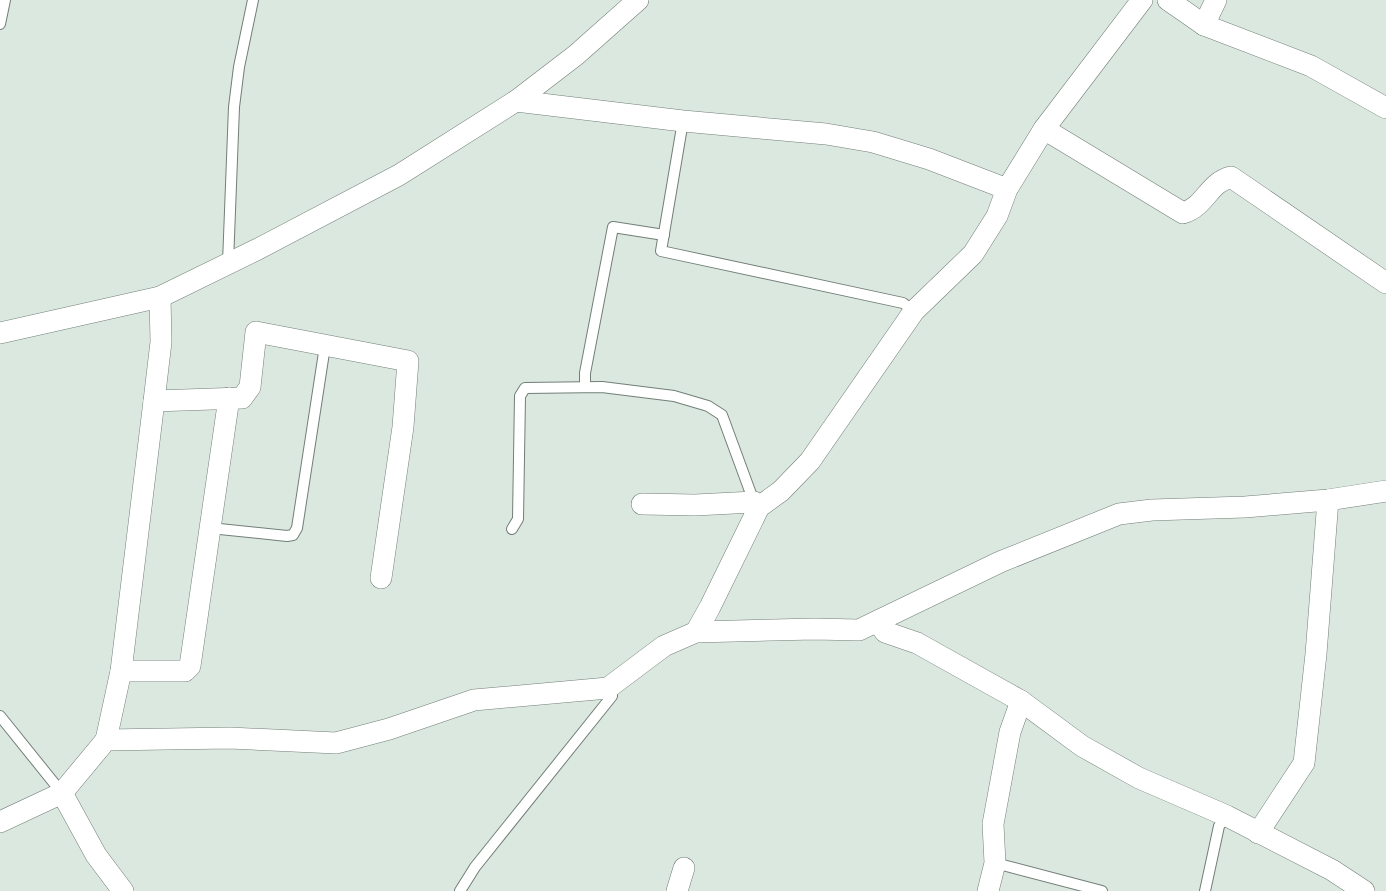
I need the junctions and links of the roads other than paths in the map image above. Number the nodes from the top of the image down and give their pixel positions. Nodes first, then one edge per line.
1 (5, 0) edge
2 (253, 0) edge
3 (639, 0) edge
4 (1142, 0) edge
5 (1168, 0) edge
6 (1216, 0) edge
7 (0, 24) edge
8 (1204, 25) junction
9 (516, 101) junction
10 (1386, 108) edge
11 (682, 120) junction
12 (1044, 129) junction
13 (1007, 189) junction
14 (663, 236) junction
15 (228, 263) junction
16 (1386, 283) edge
17 (160, 297) junction
18 (914, 311) junction
19 (0, 333) edge
20 (325, 345) junction
21 (585, 387) junction
22 (229, 398) junction
23 (154, 402) junction
24 (1386, 491) edge
25 (1328, 500) junction
26 (642, 504) dead end
27 (756, 504) junction
28 (210, 528) junction
29 (512, 529) dead end
30 (381, 578) dead end
31 (878, 622) junction
32 (696, 632) junction
33 (121, 671) junction
34 (608, 688) junction
35 (1021, 701) junction
36 (0, 716) edge
37 (106, 740) junction
38 (62, 792) junction
39 (1227, 816) junction
40 (0, 822) edge
41 (1258, 833) junction
42 (994, 863) junction
43 (684, 868) dead end
44 (123, 891) edge
45 (460, 891) edge
46 (677, 891) edge
47 (988, 891) edge
48 (1102, 891) edge
49 (1205, 891) edge
50 (1364, 891) edge

1 - 7 lane
2 - 15 lane
3 - 9 street
4 - 12 street
5 - 8 street
6 - 8 street
8 - 10 street
9 - 11 street
9 - 15 street
11 - 13 street
11 - 14 lane
12 - 13 street
12 - 16 street
13 - 18 street
14 - 18 lane
14 - 21 lane
15 - 17 street
17 - 19 street
17 - 23 street
18 - 27 street
20 - 22 street
20 - 28 lane
20 - 30 street
21 - 27 lane
21 - 29 lane
22 - 23 street
22 - 28 street
23 - 33 street
24 - 25 street
25 - 31 street
25 - 41 street
26 - 27 street
27 - 32 street
28 - 33 street
31 - 32 street
31 - 35 street
32 - 34 street
33 - 37 street
34 - 37 street
34 - 45 lane
35 - 39 street
35 - 42 street
36 - 38 lane
37 - 38 street
38 - 40 street
38 - 44 street
39 - 41 street
39 - 49 lane
41 - 50 street
42 - 47 street
42 - 48 lane
43 - 46 street

